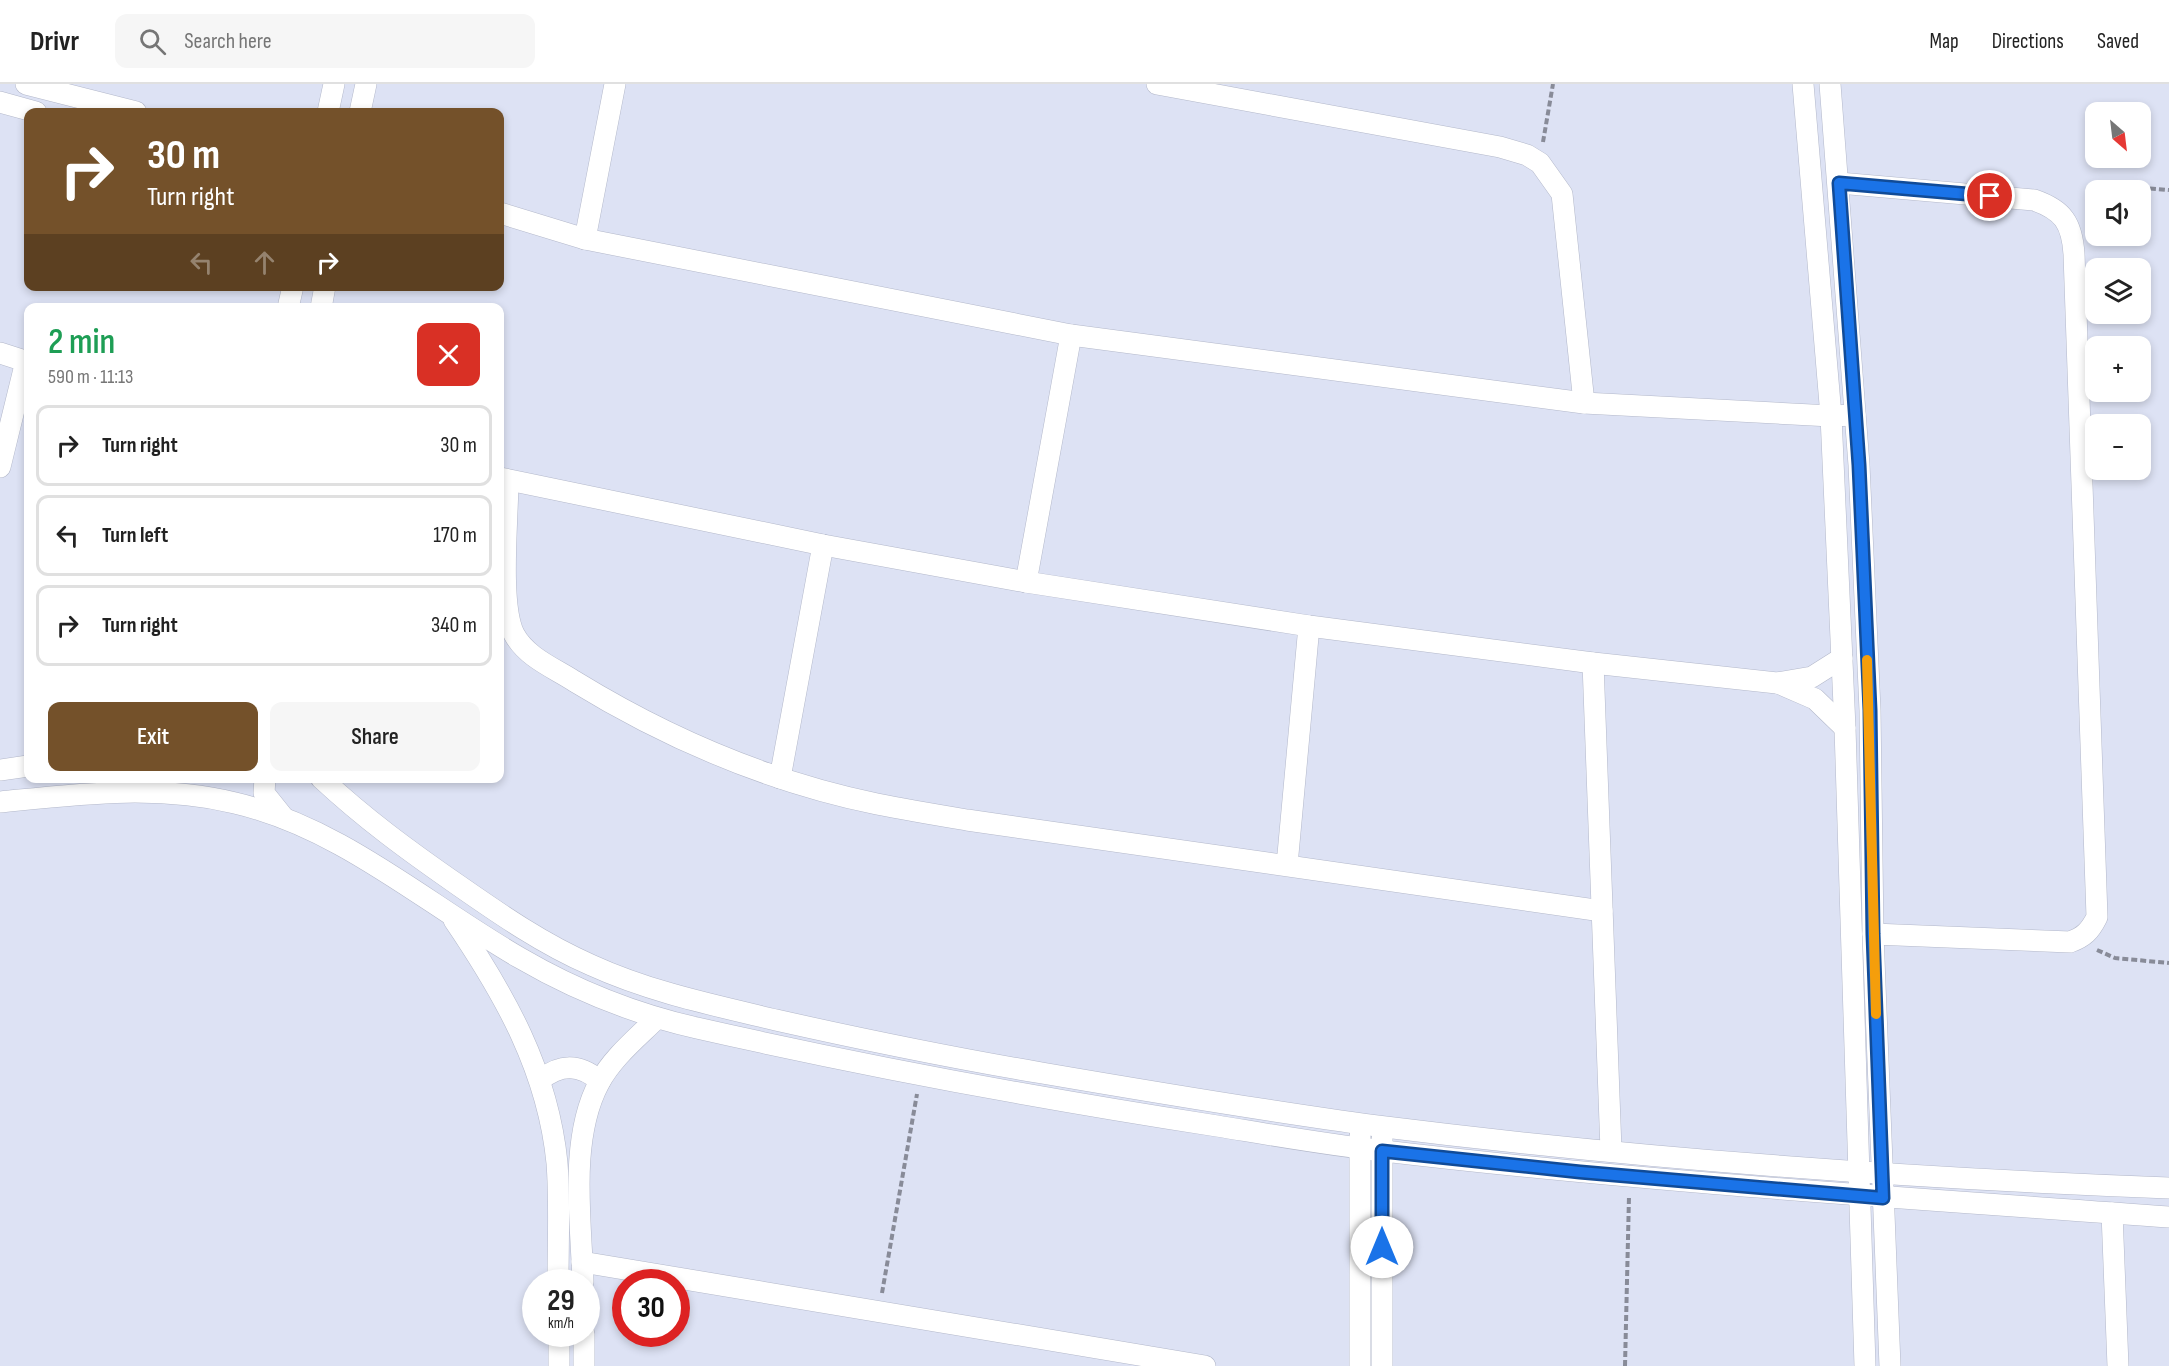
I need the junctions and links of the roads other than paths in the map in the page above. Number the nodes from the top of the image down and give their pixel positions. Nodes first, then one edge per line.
1 (26, 84) edge
2 (334, 84) edge
3 (366, 84) edge
4 (615, 84) edge
5 (1157, 84) edge
6 (1803, 84) edge
7 (1830, 84) edge
8 (78, 91) edge
9 (0, 102) edge
10 (125, 108) edge
11 (329, 108) edge
12 (361, 108) edge
13 (24, 109) edge
14 (1839, 183) junction
15 (504, 214) edge
16 (585, 239) junction
17 (1071, 335) junction
18 (0, 354) edge
19 (24, 360) edge
20 (24, 373) edge
21 (1584, 403) junction
22 (1855, 415) junction
23 (1831, 416) junction
24 (0, 466) edge
25 (504, 479) edge
26 (823, 545) junction
27 (1026, 582) junction
28 (1309, 626) junction
29 (1842, 658) junction
30 (1593, 663) junction
31 (1778, 683) junction
32 (1845, 728) junction
33 (24, 767) edge
34 (0, 770) edge
35 (780, 778) junction
36 (265, 783) edge
37 (327, 783) edge
38 (152, 785) edge
39 (0, 802) edge
40 (284, 818) junction
41 (1287, 866) junction
42 (1602, 911) junction
43 (449, 912) junction
44 (1873, 934) junction
45 (657, 1018) junction
46 (540, 1080) junction
47 (600, 1081) junction
48 (1360, 1123) junction
49 (1383, 1126) junction
50 (1360, 1148) junction
51 (1611, 1150) junction
52 (1382, 1151) junction
53 (1857, 1171) junction
54 (1882, 1173) junction
55 (2169, 1188) edge
56 (1858, 1196) junction
57 (1883, 1198) junction
58 (2112, 1213) junction
59 (2169, 1217) edge
60 (558, 1269) edge
61 (582, 1269) edge
62 (600, 1274) edge
63 (559, 1347) edge
64 (584, 1347) edge
65 (559, 1366) edge
66 (584, 1366) edge
67 (1205, 1366) edge
68 (1359, 1366) edge
69 (1382, 1366) edge
70 (1865, 1366) edge
71 (1890, 1366) edge
72 (2118, 1366) edge

1 - 8 street
2 - 11 street
3 - 12 street
4 - 16 street
5 - 21 street
6 - 23 street
7 - 14 street
8 - 10 street
9 - 13 street
14 - 22 street
14 - 44 street
15 - 16 street
16 - 17 street
17 - 21 street
17 - 27 street
18 - 19 street
20 - 24 street
21 - 23 street
22 - 23 street
22 - 44 street
23 - 29 street
25 - 26 street
25 - 35 street
26 - 27 street
26 - 35 street
27 - 28 street
28 - 30 street
28 - 41 street
29 - 31 street
29 - 32 street
30 - 31 street
30 - 42 street
31 - 32 street
32 - 53 street
33 - 34 street
35 - 41 street
36 - 40 street
37 - 48 street
38 - 39 street
38 - 40 street
40 - 43 street
41 - 42 street
42 - 51 street
43 - 45 street
43 - 46 street
44 - 54 street
45 - 47 street
45 - 50 street
46 - 47 street
46 - 60 street
47 - 61 street
48 - 49 street
48 - 50 street
49 - 51 street
49 - 52 street
50 - 52 street
50 - 68 street
51 - 53 street
52 - 56 street
52 - 69 street
53 - 54 street
53 - 56 street
54 - 55 street
54 - 57 street
56 - 57 street
56 - 70 street
57 - 58 street
57 - 71 street
58 - 59 street
58 - 72 street
62 - 67 street
63 - 65 street
64 - 66 street

